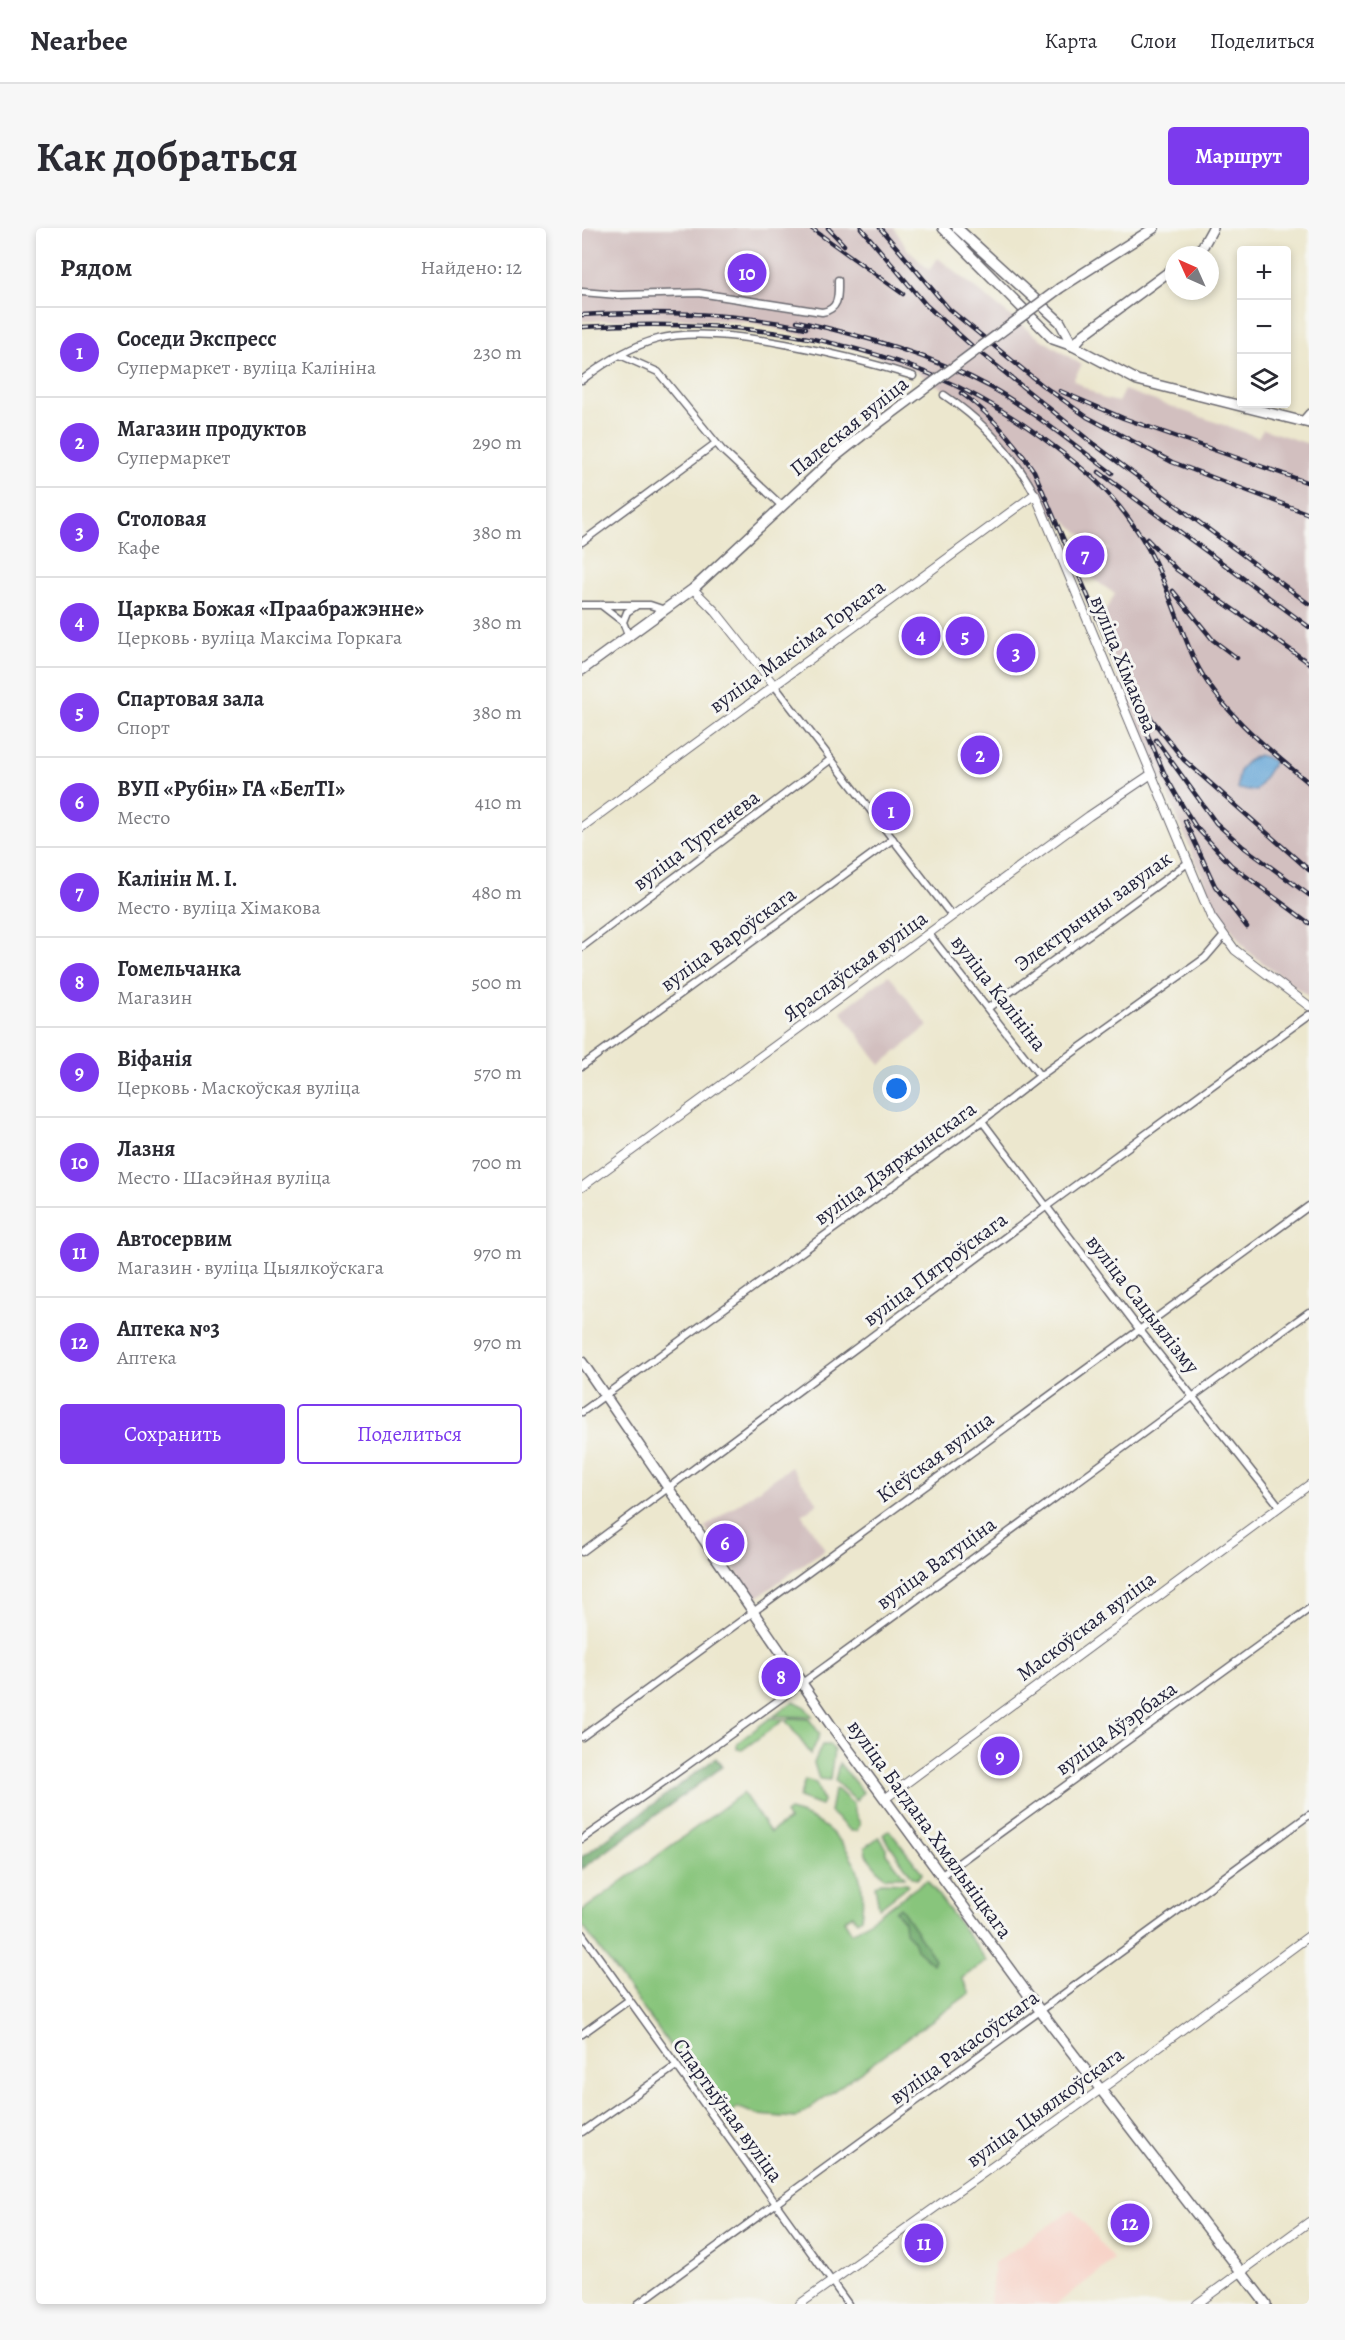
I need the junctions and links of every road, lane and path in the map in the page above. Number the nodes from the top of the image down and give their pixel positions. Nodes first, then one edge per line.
1 (944, 228) edge
2 (957, 228) edge
3 (1154, 228) edge
4 (1213, 229) edge
5 (1203, 246) edge
6 (1003, 271) junction
7 (1165, 275) edge
8 (838, 280) dead end
9 (993, 280) junction
10 (582, 292) edge
11 (1073, 346) junction
12 (620, 355) junction
13 (913, 376) dead end
14 (582, 380) edge
15 (944, 395) dead end
16 (1309, 413) edge
17 (1306, 422) edge
18 (716, 443) junction
19 (1035, 494) junction
20 (782, 506) junction
21 (582, 542) edge
22 (693, 589) junction
23 (582, 605) edge
24 (600, 605) junction
25 (637, 606) junction
26 (665, 610) junction
27 (623, 622) junction
28 (629, 637) junction
29 (582, 670) edge
30 (774, 685) junction
31 (830, 760) junction
32 (1150, 776) junction
33 (582, 827) edge
34 (892, 839) junction
35 (1189, 862) junction
36 (952, 916) junction
37 (929, 934) junction
38 (1223, 937) junction
39 (582, 947) edge
40 (1309, 1006) edge
41 (988, 1008) junction
42 (1309, 1015) edge
43 (582, 1066) edge
44 (1040, 1076) junction
45 (982, 1121) junction
46 (582, 1187) edge
47 (1047, 1206) junction
48 (1309, 1206) edge
49 (1309, 1312) edge
50 (1139, 1329) junction
51 (582, 1362) edge
52 (604, 1395) junction
53 (1193, 1396) junction
54 (582, 1412) edge
55 (1309, 1485) edge
56 (668, 1489) junction
57 (1280, 1507) junction
58 (582, 1552) edge
59 (1309, 1609) edge
60 (753, 1612) junction
61 (801, 1682) junction
62 (582, 1737) edge
63 (886, 1798) junction
64 (1309, 1815) edge
65 (582, 1839) edge
66 (942, 1875) junction
67 (582, 1934) edge
68 (1309, 1936) edge
69 (629, 2000) junction
70 (1041, 2012) junction
71 (582, 2034) edge
72 (676, 2066) junction
73 (1102, 2089) junction
74 (582, 2132) edge
75 (777, 2205) junction
76 (1309, 2222) edge
77 (1242, 2271) junction
78 (831, 2282) junction
79 (638, 2304) edge
80 (800, 2304) edge
81 (848, 2304) edge
82 (1197, 2304) edge
83 (1266, 2304) edge

1 - 9 main road
2 - 6 main road
3 - 20 main road, Палеская вуліца, bridge
4 - 5 main road
6 - 9 main road
6 - 11 main road
7 - 11 main road
8 - 10 street
9 - 11 main road
11 - 17 main road
12 - 13 street
12 - 14 street
12 - 18 street
15 - 19 street, вуліца Хімакова
16 - 17 street
18 - 20 street
18 - 21 street
19 - 30 street, вуліца Максіма Горкага
19 - 32 street, вуліца Хімакова
20 - 22 main road, Палеская вуліца
22 - 26 main road, Палеская вуліца
22 - 30 street, вуліца Калініна
23 - 24 street
24 - 25 street
24 - 27 street
25 - 26 street
25 - 27 street
26 - 28 main road, Палеская вуліца
27 - 28 street
28 - 29 main road, Палеская вуліца
30 - 31 street, вуліца Калініна
30 - 33 street, вуліца Максіма Горкага
31 - 34 street, вуліца Калініна
31 - 39 street, вуліца Тургенева
32 - 35 street, вуліца Хімакова
32 - 36 street, Яраслаўская вуліца
34 - 36 street, вуліца Калініна
34 - 43 street, вуліца Вароўскага
35 - 38 street, вуліца Хімакова
35 - 41 street, Электрычны завулак
36 - 37 street, Яраслаўская вуліца
37 - 41 street, вуліца Калініна
37 - 46 street, Яраслаўская вуліца
38 - 40 street, вуліца Хімакова
38 - 44 street, вуліца Дзяржынскага
41 - 44 street, вуліца Калініна
42 - 47 street, вуліца Пятроўскага
44 - 45 street, вуліца Дзяржынскага
45 - 47 street, вуліца Сацыялізму
45 - 52 street, вуліца Дзяржынскага
47 - 50 street, вуліца Сацыялізму
47 - 56 street, вуліца Пятроўскага
48 - 50 street, Кіеўская вуліца
49 - 53 street, вуліца Ватуціна
50 - 53 street, вуліца Сацыялізму
50 - 60 street, Кіеўская вуліца
51 - 52 main road, вуліца Багдана Хмяльніцкага
52 - 54 street, вуліца Дзяржынскага
52 - 56 main road, вуліца Багдана Хмяльніцкага
53 - 57 street, вуліца Сацыялізму
53 - 61 street, вуліца Ватуціна
55 - 57 street, Маскоўская вуліца
56 - 58 street, вуліца Пятроўскага
56 - 60 main road, вуліца Багдана Хмяльніцкага
57 - 63 street, Маскоўская вуліца
59 - 66 street, вуліца Аўэрбаха
60 - 61 main road, вуліца Багдана Хмяльніцкага
60 - 62 street, Кіеўская вуліца
61 - 63 main road, вуліца Багдана Хмяльніцкага
61 - 65 street, вуліца Ватуціна
63 - 66 main road, вуліца Багдана Хмяльніцкага
64 - 70 street, вуліца Ракасоўскага
66 - 70 main road, вуліца Багдана Хмяльніцкага
67 - 69 street, Спартыўная вуліца
68 - 73 street, вуліца Цыялкоўскага
69 - 71 street
69 - 72 street, Спартыўная вуліца
70 - 73 main road, вуліца Багдана Хмяльніцкага
70 - 75 street, вуліца Ракасоўскага
72 - 74 street
72 - 75 street, Спартыўная вуліца
73 - 77 main road, вуліца Багдана Хмяльніцкага
73 - 78 street, вуліца Цыялкоўскага
75 - 78 street, Спартыўная вуліца
75 - 79 street, вуліца Ракасоўскага
76 - 77 street
77 - 82 street
77 - 83 main road, вуліца Багдана Хмяльніцкага
78 - 80 street, вуліца Цыялкоўскага
78 - 81 street, Спартыўная вуліца

